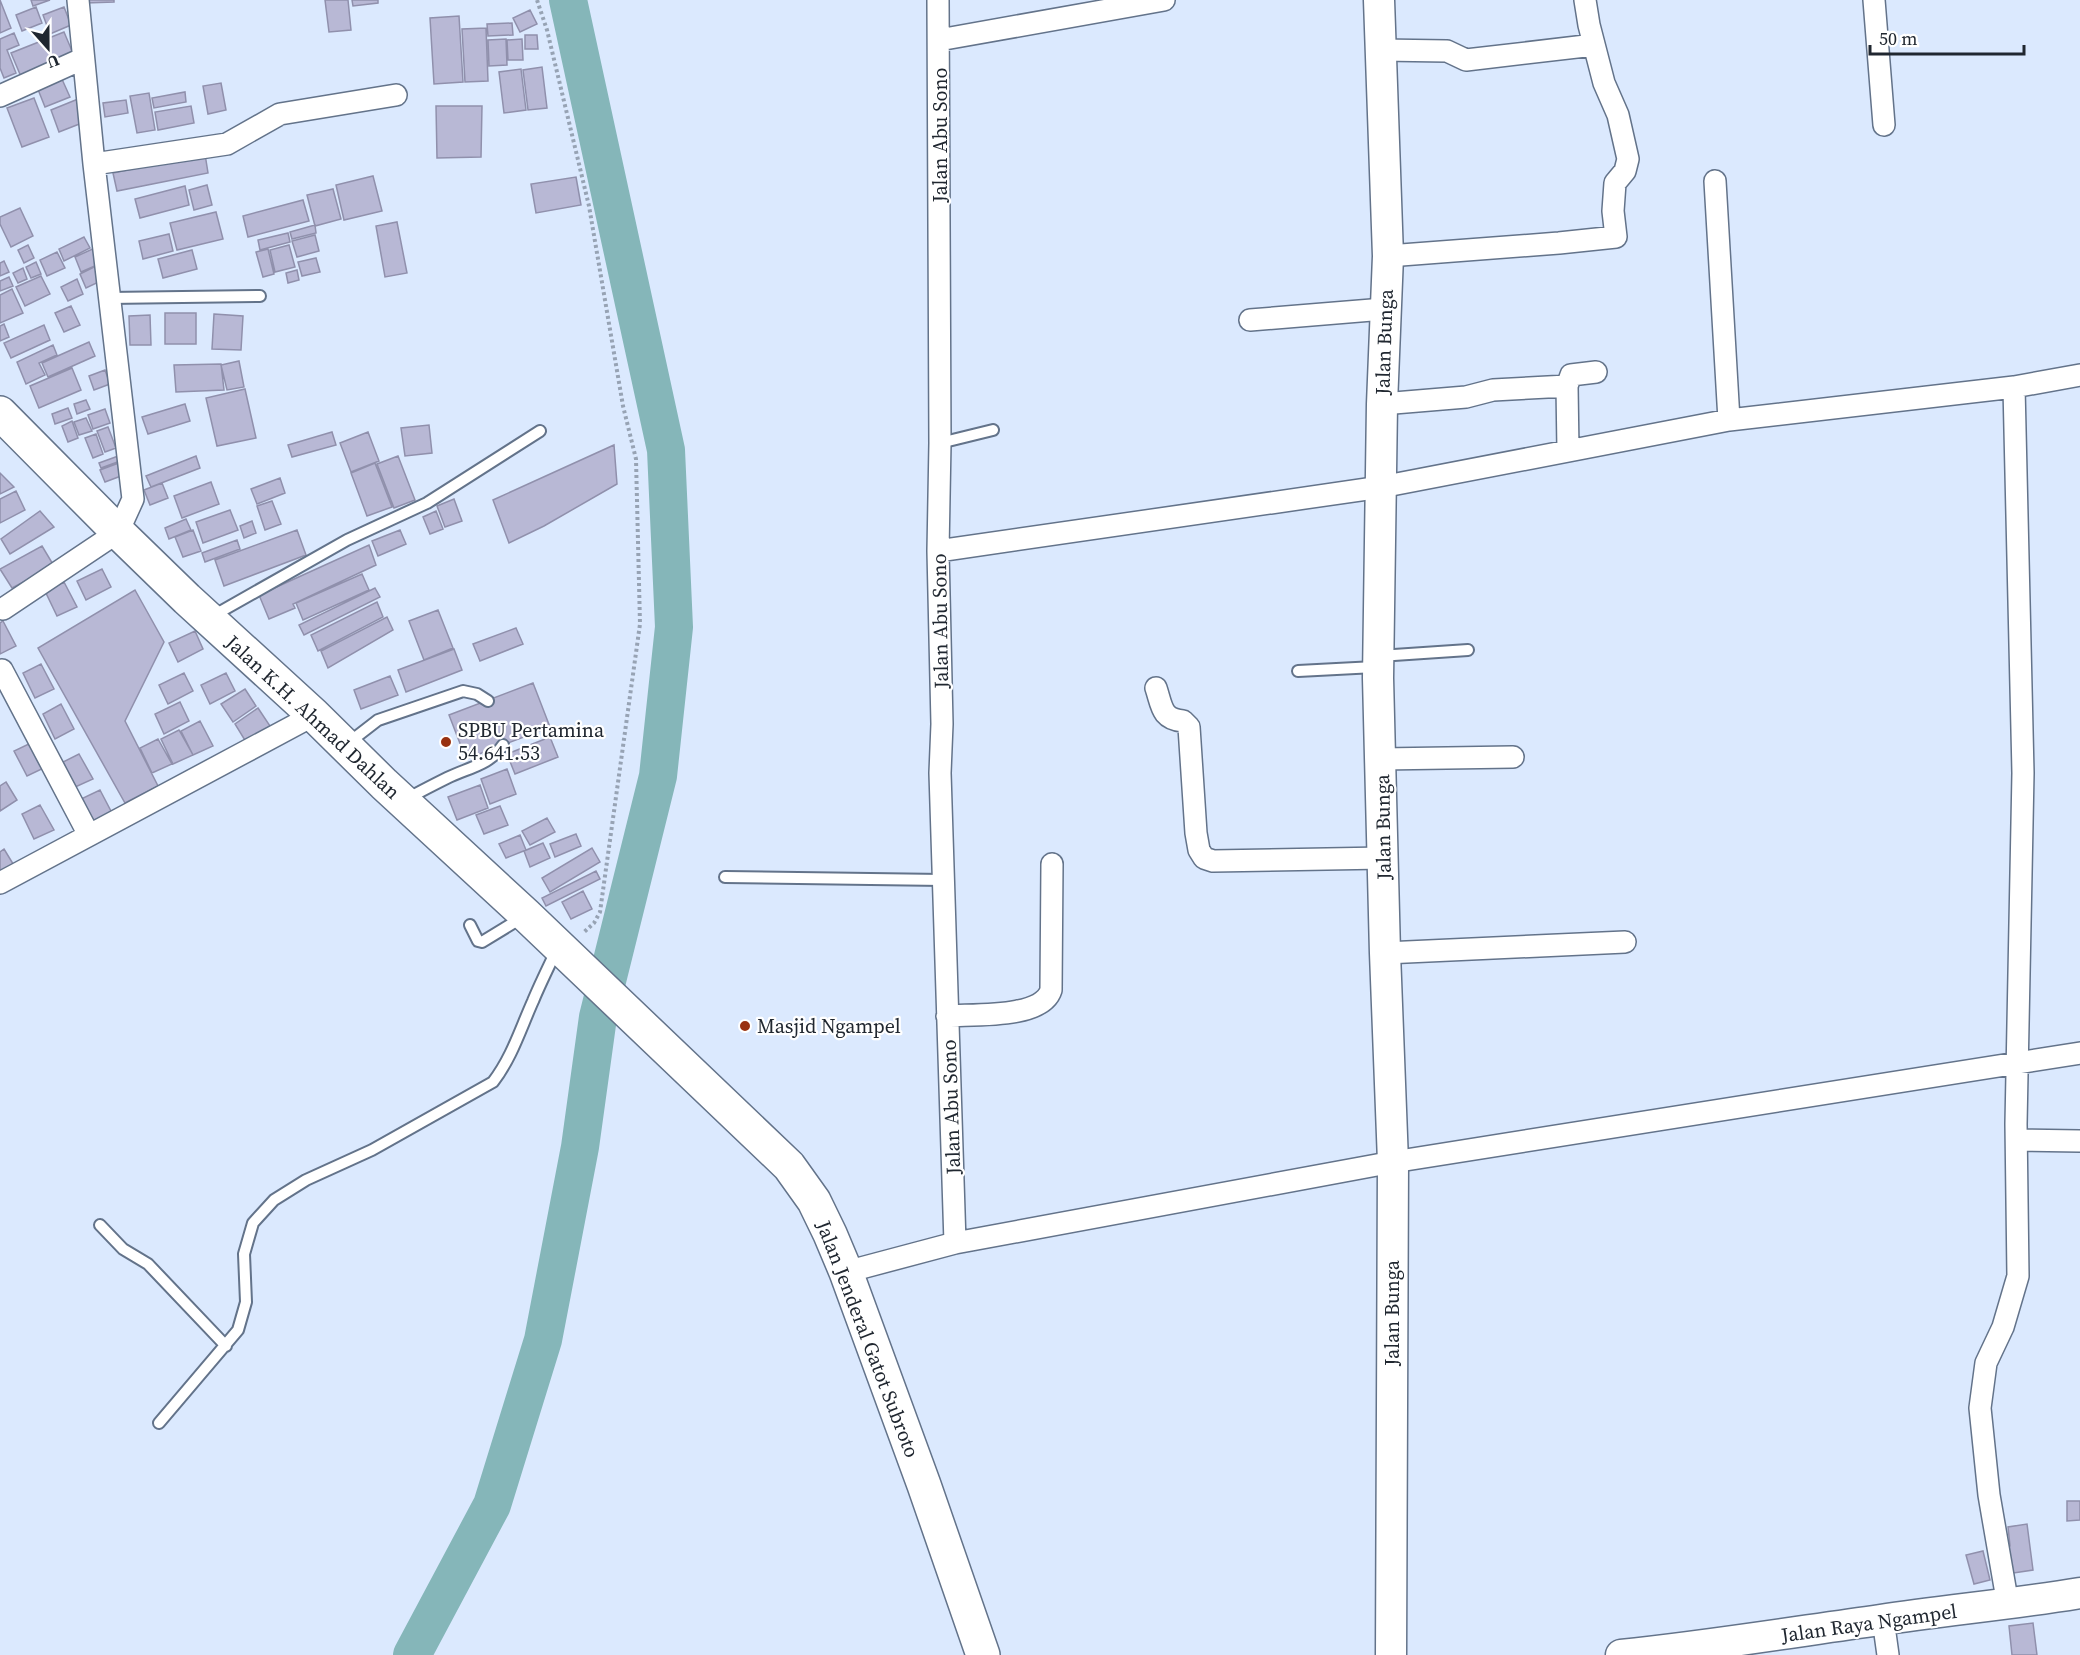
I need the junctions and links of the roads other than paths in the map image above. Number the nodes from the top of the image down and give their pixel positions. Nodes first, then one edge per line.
1 (78, 0) edge
2 (938, 0) edge
3 (1164, 0) edge
4 (1379, 0) edge
5 (1585, 0) edge
6 (1874, 0) edge
7 (939, 40) junction
8 (1594, 45) junction
9 (1381, 50) junction
10 (82, 59) junction
11 (396, 95) dead end
12 (0, 96) edge
13 (1884, 125) dead end
14 (94, 164) junction
15 (1715, 181) dead end
16 (1388, 256) junction
17 (260, 296) dead end
18 (109, 298) junction
19 (1384, 309) junction
20 (1250, 320) dead end
21 (1596, 372) dead end
22 (2080, 375) edge
23 (1567, 386) junction
24 (2014, 387) junction
25 (1382, 404) junction
26 (1, 415) edge
27 (1729, 420) junction
28 (993, 430) dead end
29 (540, 431) dead end
30 (940, 443) junction
31 (1568, 451) junction
32 (1381, 487) junction
33 (118, 532) junction
34 (938, 551) junction
35 (3, 609) dead end
36 (208, 618) junction
37 (1468, 651) dead end
38 (1379, 661) junction
39 (2, 670) dead end
40 (1298, 671) dead end
41 (1156, 688) dead end
42 (488, 701) dead end
43 (314, 715) junction
44 (503, 745) dead end
45 (344, 746) junction
46 (1513, 757) dead end
47 (1381, 759) junction
48 (402, 801) junction
49 (89, 835) junction
50 (1384, 858) junction
51 (1052, 864) dead end
52 (725, 877) dead end
53 (943, 880) junction
54 (0, 883) edge
55 (526, 915) junction
56 (470, 925) dead end
57 (1625, 942) dead end
58 (564, 952) junction
59 (1385, 953) junction
60 (632, 1016) joint
61 (948, 1016) junction
62 (2080, 1053) edge
63 (2017, 1062) junction
64 (2017, 1140) junction
65 (2080, 1141) edge
66 (1393, 1162) junction
67 (100, 1226) dead end
68 (956, 1243) junction
69 (846, 1272) junction
70 (226, 1346) junction
71 (159, 1423) dead end
72 (2080, 1593) edge
73 (2008, 1605) junction
74 (1883, 1619) junction
75 (1689, 1651) edge
76 (983, 1655) edge
77 (1391, 1655) edge
78 (1621, 1655) edge
79 (1626, 1655) edge
80 (1888, 1655) edge

1 - 10 street
2 - 7 street, Jalan Abu Sono
3 - 7 street
4 - 9 street, Jalan Bunga
5 - 8 street
6 - 13 street
7 - 30 street, Jalan Abu Sono
8 - 9 street
8 - 16 street
9 - 16 street, Jalan Bunga
10 - 12 street
10 - 14 street
11 - 14 street
14 - 18 street
15 - 27 street
16 - 19 street, Jalan Bunga
17 - 18 lane
18 - 33 street
19 - 20 street
19 - 25 street, Jalan Bunga
21 - 23 street
22 - 24 street
23 - 25 street
23 - 31 street
24 - 27 street
24 - 63 street
25 - 32 street, Jalan Bunga
26 - 33 main road, Jalan K.H. Ahmad Dahlan
27 - 31 street
28 - 30 lane
29 - 36 lane
30 - 34 street, Jalan Abu Sono
31 - 32 street
32 - 34 street
32 - 38 street, Jalan Bunga
33 - 35 street
33 - 36 main road, Jalan K.H. Ahmad Dahlan
34 - 53 street, Jalan Abu Sono
36 - 43 main road, Jalan K.H. Ahmad Dahlan
37 - 38 lane
38 - 40 lane
38 - 47 street, Jalan Bunga
39 - 49 street
41 - 50 street
42 - 45 lane
43 - 45 main road, Jalan K.H. Ahmad Dahlan
43 - 49 street
44 - 48 lane
45 - 48 main road, Jalan K.H. Ahmad Dahlan
46 - 47 street
47 - 50 street, Jalan Bunga
48 - 55 main road, Jalan K.H. Ahmad Dahlan
49 - 54 street
50 - 59 street, Jalan Bunga
51 - 61 street
52 - 53 lane
53 - 61 street, Jalan Abu Sono
55 - 56 lane
55 - 58 main road, Jalan K.H. Ahmad Dahlan
57 - 59 street
58 - 60 main road, Jalan K.H. Ahmad Dahlan
58 - 70 lane
59 - 66 street, Jalan Bunga
60 - 69 main road, Jalan Jenderal Gatot Subroto
61 - 68 street, Jalan Abu Sono
62 - 63 street
63 - 64 street
63 - 66 street
64 - 65 street
64 - 73 street
66 - 68 street
66 - 77 street, Jalan Bunga
67 - 70 lane
68 - 69 street
69 - 76 main road, Jalan Jenderal Gatot Subroto
70 - 71 lane
72 - 73 street, Jalan Raya Ngampel
73 - 74 street, Jalan Raya Ngampel
74 - 75 street, Jalan Raya Ngampel
74 - 80 street
75 - 79 street, Jalan Raya Ngampel
78 - 79 street, Jalan Raya Ngampel

